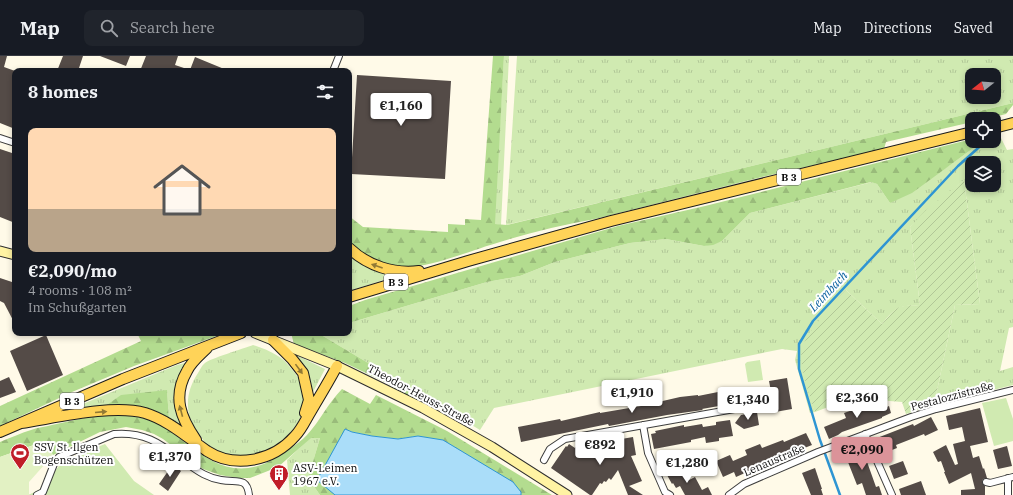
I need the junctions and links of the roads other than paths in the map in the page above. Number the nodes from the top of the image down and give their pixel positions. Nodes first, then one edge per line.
1 (339, 56) edge
2 (334, 68) edge
3 (1013, 123) edge
4 (1001, 126) edge
5 (965, 134) edge
6 (0, 138) edge
7 (12, 142) edge
8 (352, 250) edge
9 (0, 251) edge
10 (12, 254) edge
11 (442, 268) junction
12 (352, 296) edge
13 (232, 336) edge
14 (263, 336) edge
15 (273, 340) junction
16 (215, 342) junction
17 (338, 366) junction
18 (1013, 390) edge
19 (756, 398) dead end
20 (21, 423) junction
21 (643, 425) junction
22 (300, 431) junction
23 (0, 432) edge
24 (865, 434) junction
25 (200, 445) junction
26 (830, 448) joint
27 (544, 460) dead end
28 (1011, 478) edge
29 (986, 482) dead end
30 (37, 495) edge
31 (249, 495) edge
32 (567, 495) edge
33 (670, 495) edge
34 (729, 495) edge
35 (892, 495) edge
36 (1008, 495) edge

1 - 2 street
3 - 4 main road
5 - 11 main road, B 3
6 - 7 street
11 -> 8 main road
9 - 10 street
11 - 12 main road, B 3
13 - 16 main road, B 3
14 - 15 street, Theodor-Heuss-Straße
15 - 17 street, Theodor-Heuss-Straße
15 -> 22 main road
16 - 20 main road, B 3
25 -> 16 main road
17 - 22 main road
17 - 32 street, Theodor-Heuss-Straße
18 - 24 street, Pestalozzistraße
19 - 21 street
20 - 23 main road, B 3
20 -> 25 main road
21 - 27 street
21 - 33 street
22 - 25 main road
24 - 26 street, Pestalozzistraße
24 - 35 street
26 - 34 street, Lenaustraße
28 - 29 street
28 - 36 street
30 - 31 street

